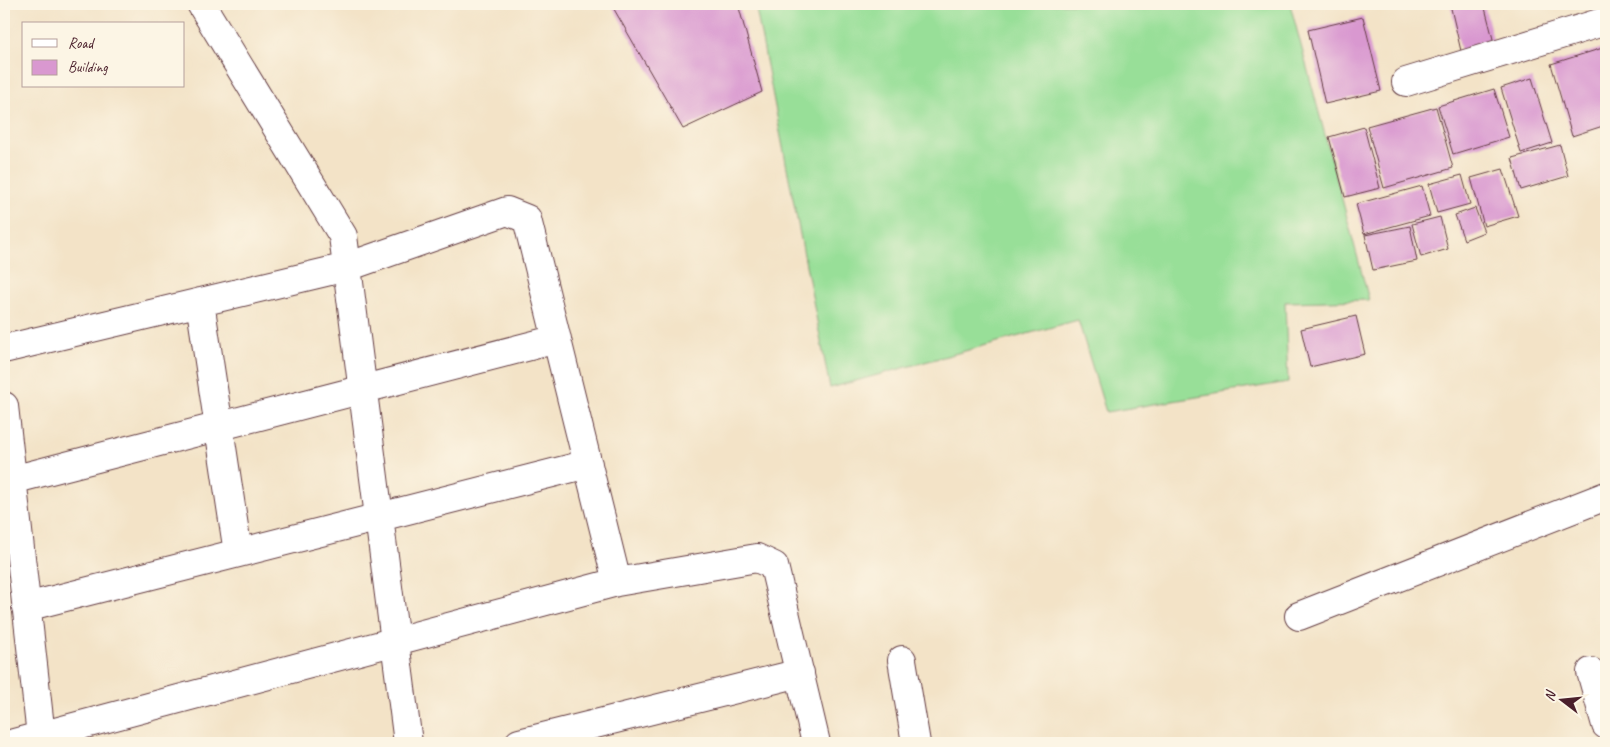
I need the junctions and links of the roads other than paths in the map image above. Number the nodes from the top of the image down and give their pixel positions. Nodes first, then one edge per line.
1 (201, 4) edge
2 (1606, 21) edge
3 (1406, 82) dead end
4 (347, 267) junction
5 (200, 302) junction
6 (557, 339) junction
7 (4, 349) edge
8 (363, 389) junction
9 (4, 406) edge
10 (219, 427) junction
11 (588, 464) junction
12 (12, 480) junction
13 (1606, 496) edge
14 (379, 517) junction
15 (238, 553) junction
16 (617, 582) junction
17 (26, 607) junction
18 (1299, 616) dead end
19 (395, 642) junction
20 (902, 660) dead end
21 (1590, 672) dead end
22 (800, 673) junction
23 (1606, 726) edge
24 (41, 736) junction
25 (14, 743) edge
26 (408, 743) edge
27 (519, 743) edge
28 (816, 743) edge
29 (916, 743) edge

1 - 4 street
2 - 3 street
4 - 5 street
4 - 6 street
4 - 8 street
5 - 7 street
5 - 10 street
6 - 8 street
6 - 11 street
8 - 10 street
8 - 14 street
9 - 12 street
10 - 12 street
10 - 15 street
11 - 14 street
11 - 16 street
12 - 17 street
13 - 18 street
14 - 15 street
14 - 19 street
15 - 17 street
16 - 19 street
16 - 22 street
17 - 24 street
19 - 24 street
19 - 26 street
20 - 29 street
21 - 23 street
22 - 27 street
22 - 28 street
24 - 25 street

